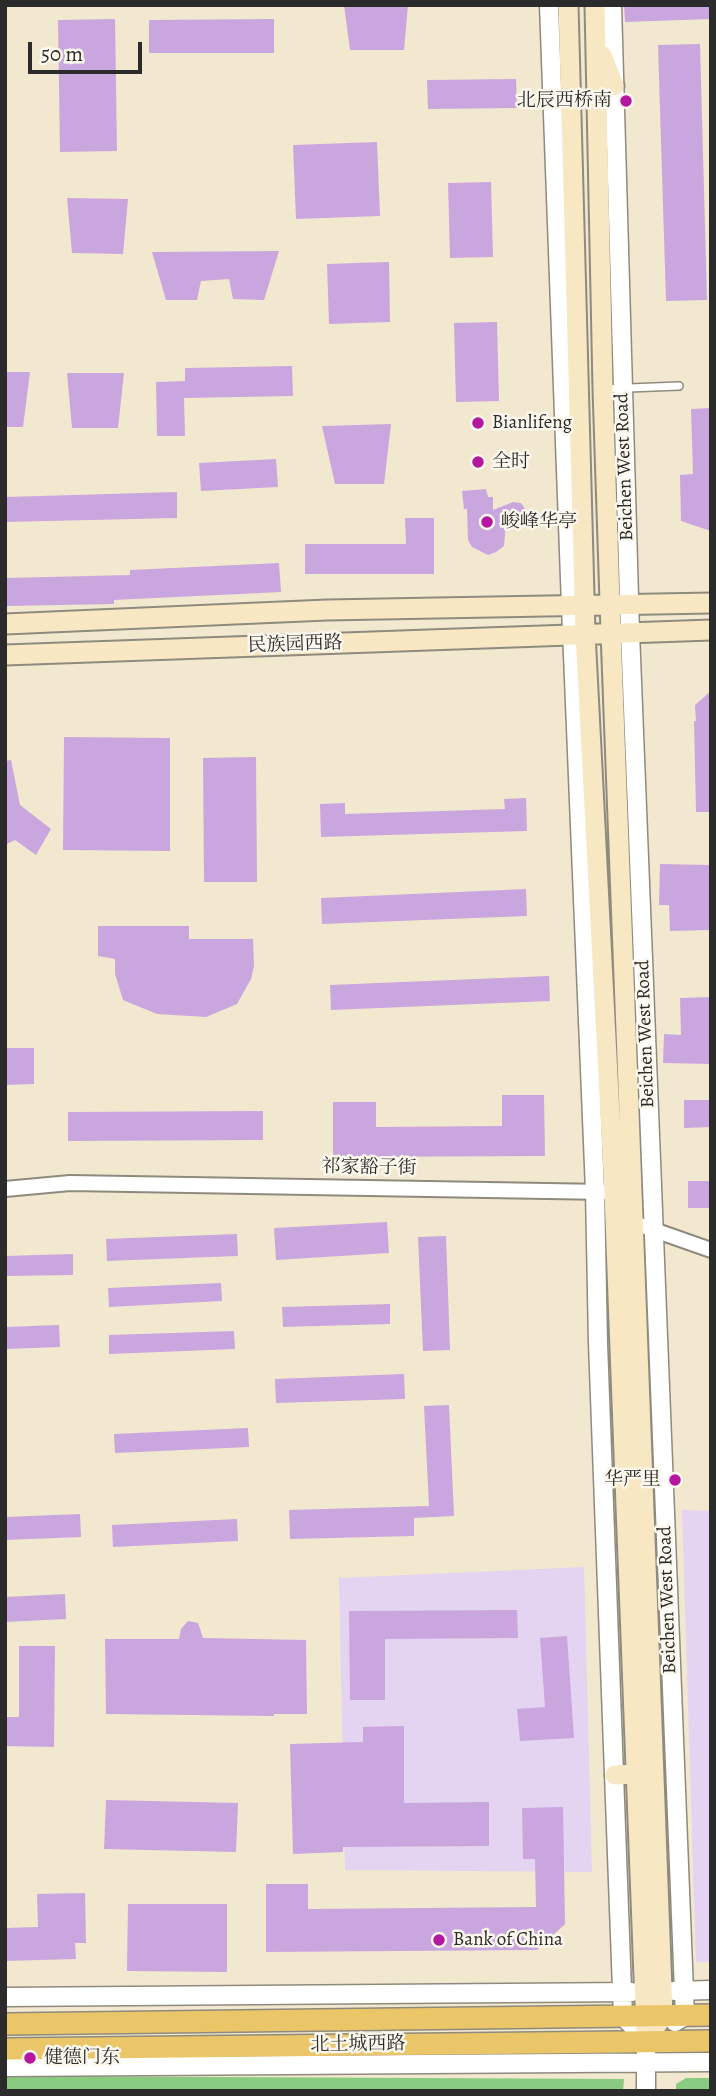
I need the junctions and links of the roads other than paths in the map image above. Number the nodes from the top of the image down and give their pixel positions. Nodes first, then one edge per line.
1 (549, 5) edge
2 (568, 5) edge
3 (595, 5) edge
4 (612, 5) edge
5 (596, 41) junction
6 (560, 58) junction
7 (614, 86) junction
8 (579, 363) junction
9 (680, 386) dead end
10 (613, 389) junction
11 (565, 412) junction
12 (711, 603) edge
13 (620, 605) junction
14 (578, 606) junction
15 (5, 624) edge
16 (711, 630) edge
17 (621, 632) junction
18 (579, 633) junction
19 (5, 655) edge
20 (5, 1189) edge
21 (605, 1191) junction
22 (634, 1223) junction
23 (654, 1230) junction
24 (711, 1250) edge
25 (636, 1774) junction
26 (615, 1775) junction
27 (711, 1990) edge
28 (654, 1991) junction
29 (684, 1991) junction
30 (622, 1992) junction
31 (5, 1997) edge
32 (711, 2015) edge
33 (623, 2016) junction
34 (665, 2016) junction
35 (5, 2024) edge
36 (711, 2041) edge
37 (5, 2049) edge
38 (646, 2052) junction
39 (711, 2062) edge
40 (5, 2067) edge
41 (646, 2091) edge

1 - 6 street, Beichen West Road
2 - 6 main road, Beichen West Road
3 - 5 main road, Beichen West Road
4 - 7 street, Beichen West Road
5 - 7 main road
5 - 10 main road, Beichen West Road
6 - 8 main road, Beichen West Road
6 - 11 street, Beichen West Road
7 - 10 street, Beichen West Road
8 - 11 main road
8 - 14 main road, Beichen West Road
9 - 10 lane
10 - 13 main road, Beichen West Road
11 - 14 street, Beichen West Road
12 - 13 main road, 民族园西路
13 - 14 main road, 民族园西路
13 - 17 main road, Beichen West Road
14 - 15 main road, 民族园西路
14 - 18 main road, Beichen West Road
16 - 17 main road, 民族园西路
17 - 18 main road, 民族园西路
17 - 22 main road, Beichen West Road
17 - 23 street, Beichen West Road
18 - 19 main road, 民族园西路
18 - 21 main road, Beichen West Road
20 - 21 street, 祁家豁子街
21 - 22 street
21 - 25 main road, Beichen West Road
21 - 26 street, Beichen West Road
22 - 23 street
22 - 28 main road, Beichen West Road
23 - 24 street
23 - 29 street, Beichen West Road
25 - 26 main road
25 - 28 main road, Beichen West Road
26 - 30 street, Beichen West Road
27 - 29 street
28 - 29 street
28 - 30 street
28 - 34 main road, Beichen West Road
29 - 34 street, Beichen West Road
30 - 31 street
30 - 33 street, Beichen West Road
32 - 34 main road
33 - 34 main road, 北土城西路
33 - 35 main road, 北土城西路
33 - 38 street
34 - 38 main road
34 - 38 street
36 - 38 main road, 北土城西路
37 - 38 main road, 北土城西路
38 - 39 street, 北土城西路
38 - 40 street, 北土城西路
38 - 41 street

